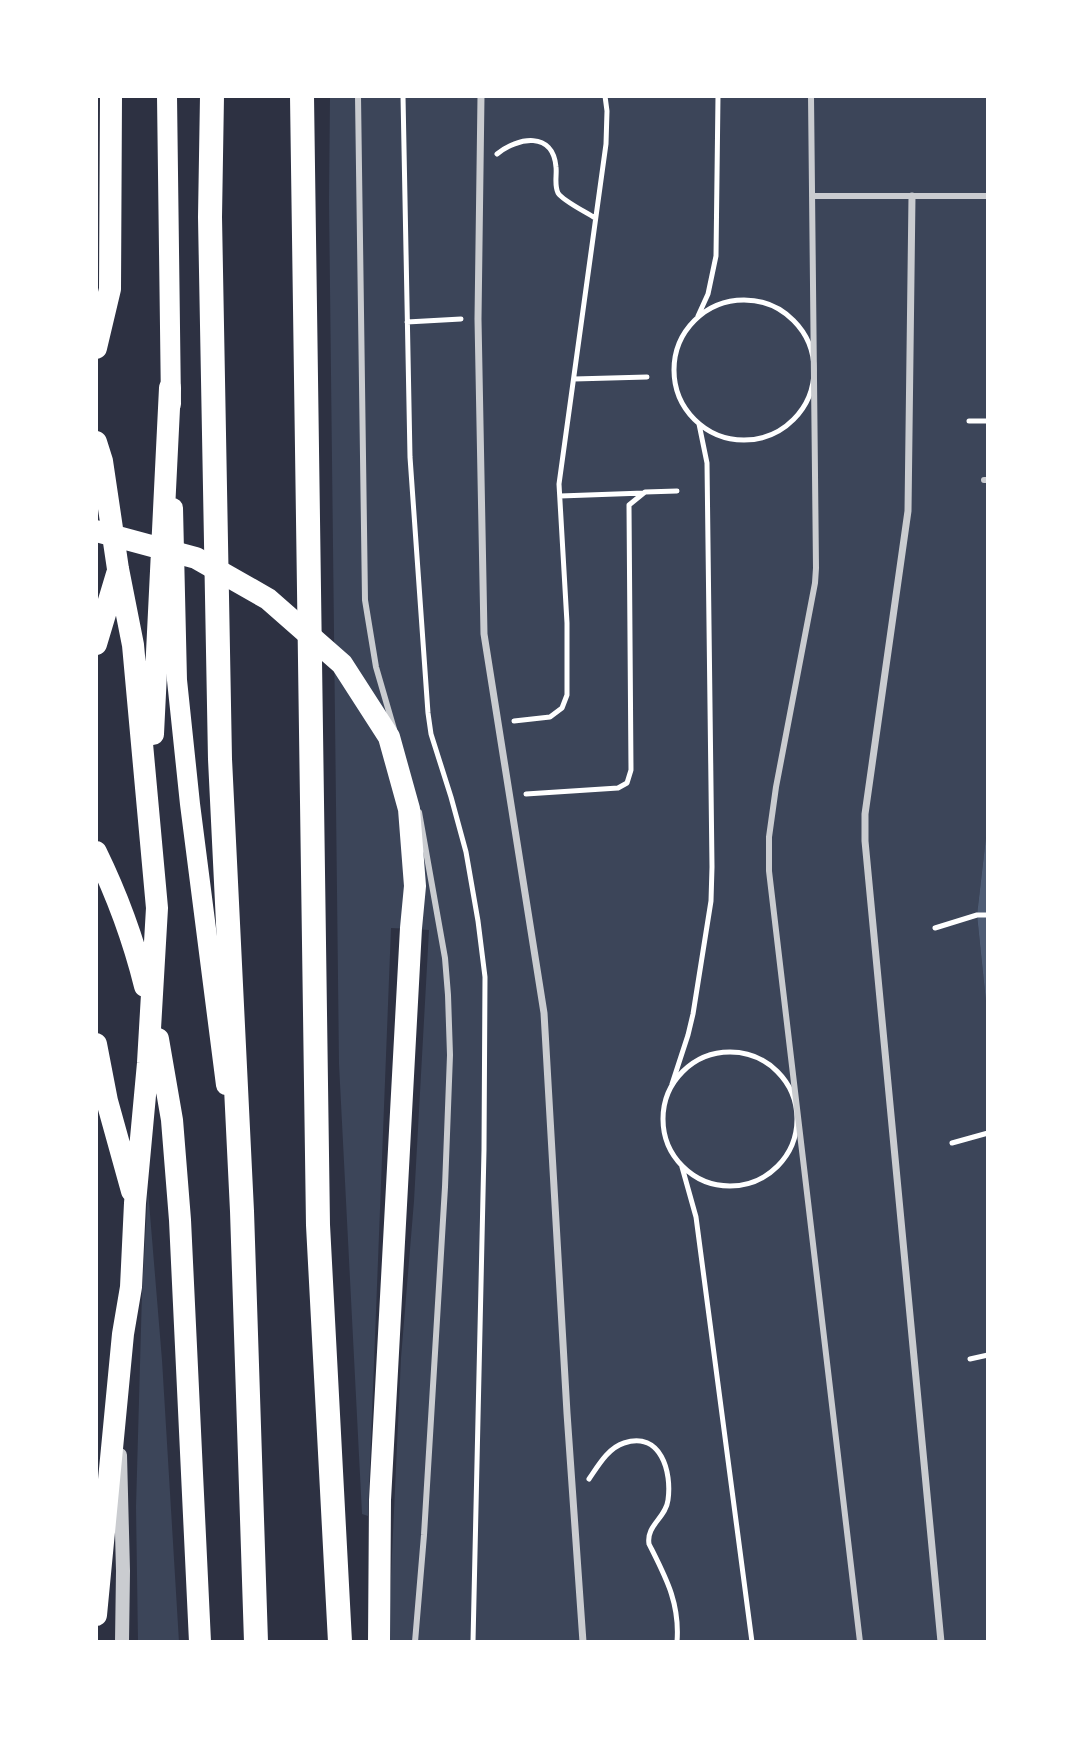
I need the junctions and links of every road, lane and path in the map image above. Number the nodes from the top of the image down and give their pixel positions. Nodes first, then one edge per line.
1 (111, 96) edge
2 (167, 96) edge
3 (212, 96) edge
4 (302, 96) edge
5 (358, 96) edge
6 (481, 96) edge
7 (605, 96) edge
8 (718, 96) edge
9 (811, 96) edge
10 (481, 167) junction
11 (812, 196) junction
12 (912, 196) junction
13 (988, 196) edge
14 (595, 218) junction
15 (698, 317) junction
16 (478, 319) junction
17 (407, 322) dead end
18 (96, 348) edge
19 (814, 369) junction
20 (647, 377) dead end
21 (574, 379) junction
22 (170, 388) junction
23 (969, 421) dead end
24 (988, 421) edge
25 (699, 424) junction
26 (96, 442) edge
27 (677, 491) dead end
28 (645, 492) junction
29 (560, 496) junction
30 (96, 531) edge
31 (118, 569) junction
32 (96, 644) edge
33 (498, 723) junction
34 (402, 751) dead end
35 (509, 794) junction
36 (418, 809) dead end
37 (96, 852) edge
38 (157, 908) junction
39 (988, 915) edge
40 (935, 928) dead end
41 (96, 1044) edge
42 (672, 1084) junction
43 (798, 1116) junction
44 (988, 1133) edge
45 (952, 1143) dead end
46 (682, 1167) junction
47 (135, 1203) junction
48 (242, 1211) junction
49 (131, 1287) junction
50 (988, 1355) edge
51 (970, 1359) dead end
52 (573, 1503) junction
53 (96, 1615) edge
54 (122, 1642) edge
55 (200, 1642) edge
56 (256, 1642) edge
57 (340, 1642) edge
58 (379, 1642) edge
59 (415, 1642) edge
60 (583, 1642) edge
61 (677, 1642) edge
62 (752, 1642) edge
63 (860, 1642) edge
64 (941, 1642) edge

1 - 18 highway
2 - 22 main road
3 - 48 highway
4 - 57 highway
5 - 34 lane
6 - 10 street
7 - 14 path
8 - 15 path
9 - 11 lane
10 - 14 path
10 - 16 street
11 - 12 lane
11 - 19 lane
12 - 13 lane
12 - 64 street
14 - 21 path
15 - 19 path
15 - 25 path
16 - 17 path
16 - 33 street
19 - 25 path
19 - 43 lane
20 - 21 path
21 - 29 path
22 - 38 highway
22 - 48 main road
23 - 24 path
25 - 42 path
26 - 31 highway
27 - 28 path
28 - 29 path
28 - 35 path
29 - 33 path
30 - 58 highway
31 - 32 highway
31 - 38 highway
33 - 35 street
35 - 52 street
36 - 59 lane
37 - 55 highway
38 - 47 highway
39 - 40 path
41 - 47 highway
42 - 43 path
42 - 46 path
43 - 46 path
43 - 63 lane
44 - 45 path
46 - 62 path
47 - 49 highway
48 - 56 highway
49 - 53 highway
49 - 54 street
50 - 51 path
52 - 60 street
52 - 61 path

